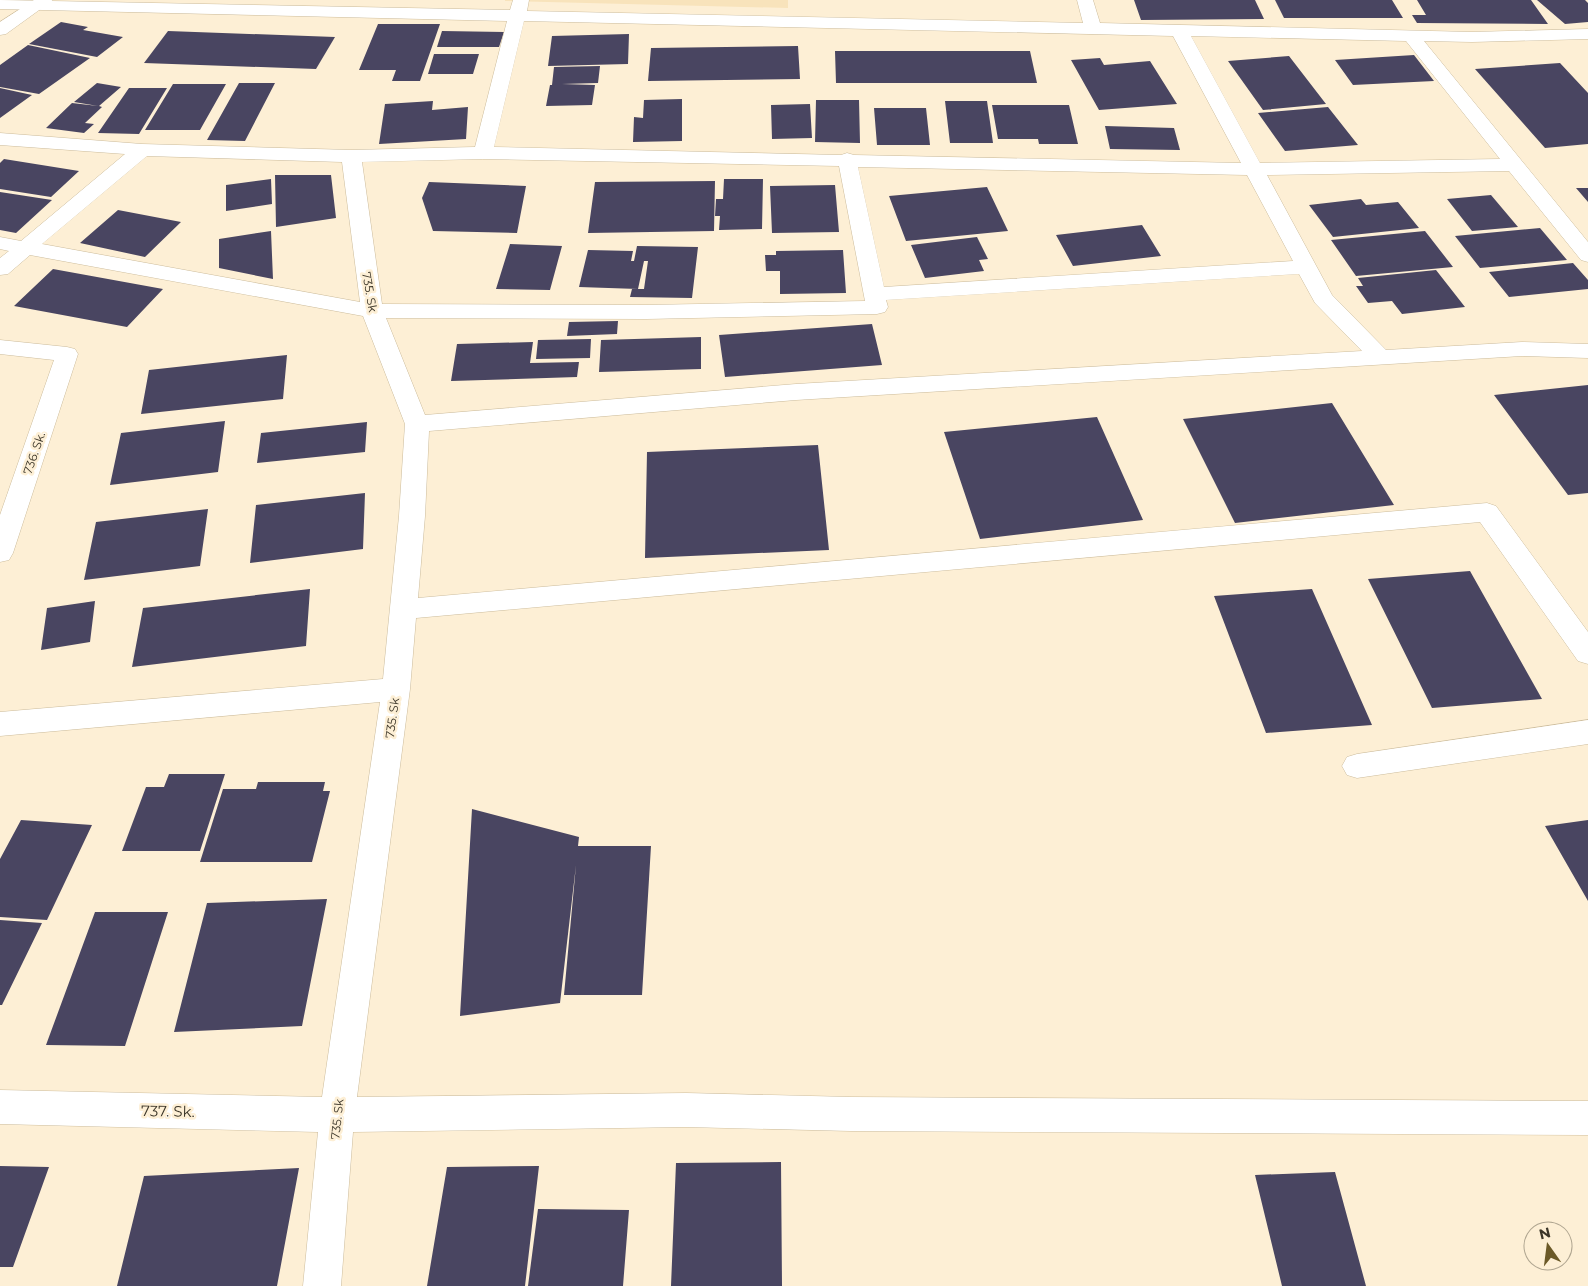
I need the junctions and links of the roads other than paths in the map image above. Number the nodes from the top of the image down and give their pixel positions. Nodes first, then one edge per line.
1 (1085, 0) edge
2 (41, 3) edge
3 (0, 4) edge
4 (339, 6) edge
5 (520, 7) edge
6 (1093, 28) junction
7 (0, 30) edge
8 (1179, 30) junction
9 (1588, 34) edge
10 (1411, 36) junction
11 (0, 139) edge
12 (142, 150) junction
13 (483, 153) junction
14 (351, 156) junction
15 (847, 159) junction
16 (1516, 165) junction
17 (1254, 169) junction
18 (0, 243) edge
19 (26, 248) junction
20 (1588, 256) edge
21 (1307, 267) junction
22 (0, 269) edge
23 (874, 294) junction
24 (372, 311) junction
25 (0, 347) edge
26 (1588, 351) edge
27 (1380, 357) junction
28 (417, 424) junction
29 (0, 553) edge
30 (403, 609) junction
31 (1588, 653) edge
32 (396, 689) junction
33 (0, 724) edge
34 (1588, 732) edge
35 (1357, 766) dead end
36 (0, 1107) edge
37 (337, 1115) junction
38 (1588, 1118) edge
39 (322, 1286) edge

1 - 6 street
2 - 3 street
2 - 4 street
2 - 7 street
4 - 5 street
5 - 6 street
5 - 13 street
6 - 8 street
8 - 10 street
8 - 17 street
9 - 10 street
10 - 16 street
11 - 12 street
12 - 14 street
12 - 19 street
13 - 14 street
13 - 15 street
14 - 24 street, 735. Sk
15 - 17 street
15 - 23 street
16 - 17 street
16 - 20 street
17 - 21 street
18 - 19 street
19 - 22 street
19 - 24 street
21 - 23 street
21 - 27 street
23 - 24 street
24 - 28 street, 735. Sk
25 - 29 street, 736. Sk.
26 - 27 street
27 - 28 street
28 - 30 street, 735. Sk
30 - 31 street
30 - 32 street, 735. Sk
32 - 33 street
32 - 37 street, 735. Sk
34 - 35 street
36 - 37 street, 737. Sk.
37 - 38 street, 737. Sk.
37 - 39 street, 735. Sk

